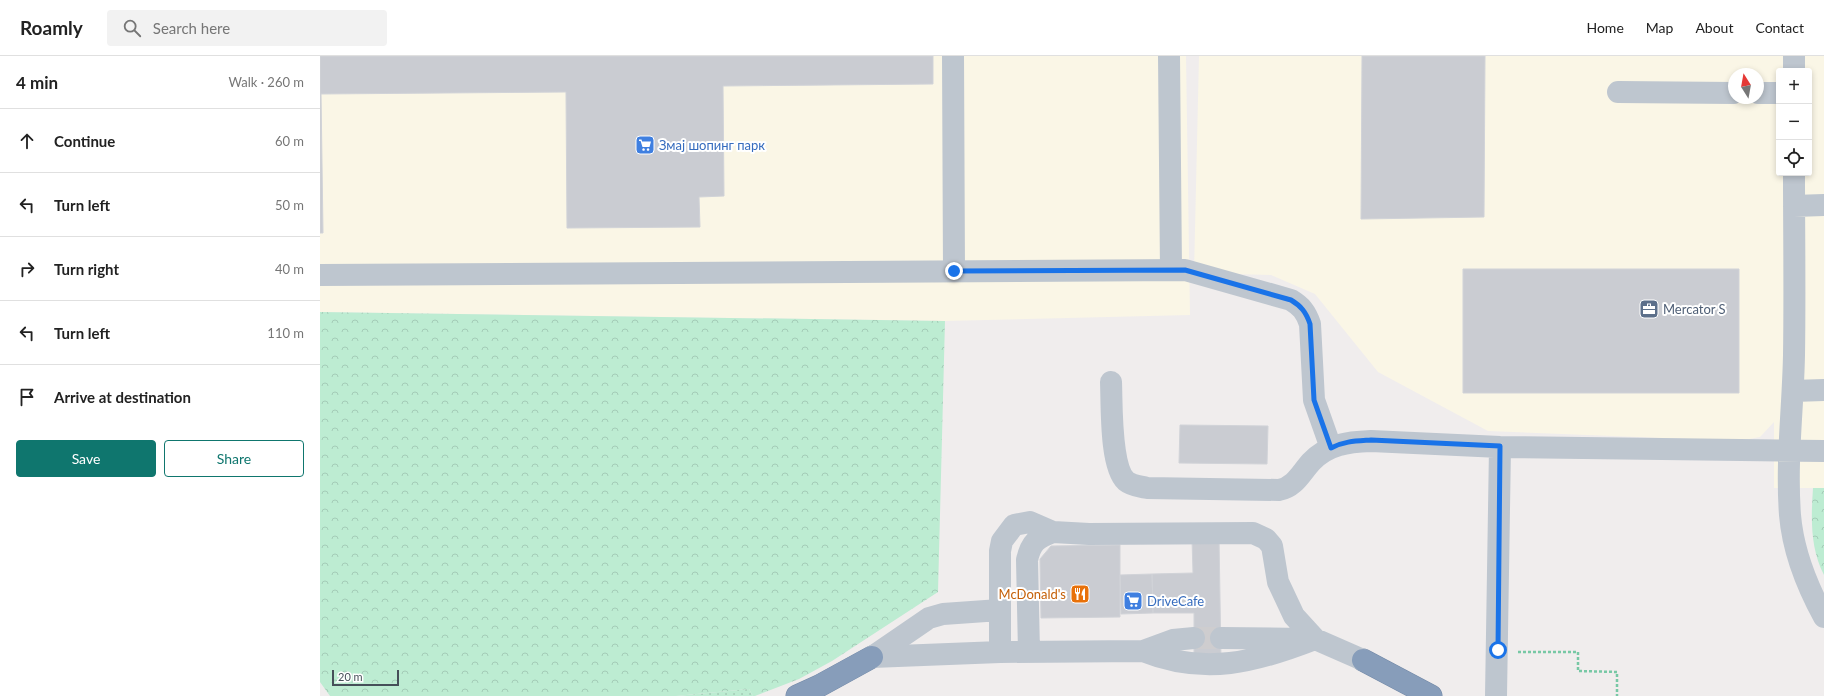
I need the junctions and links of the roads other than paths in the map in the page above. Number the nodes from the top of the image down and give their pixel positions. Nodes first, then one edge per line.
1 (953, 56) edge
2 (1169, 56) edge
3 (1794, 56) edge
4 (1794, 68) edge
5 (1618, 92) dead end
6 (1728, 93) edge
7 (1764, 93) edge
8 (1776, 93) edge
9 (1794, 176) edge
10 (1824, 205) edge
11 (1794, 206) junction
12 (1171, 270) junction
13 (954, 271) junction
14 (320, 275) edge
15 (1111, 382) dead end
16 (1824, 390) edge
17 (1793, 391) junction
18 (1500, 446) junction
19 (1331, 448) junction
20 (1788, 451) junction
21 (1824, 451) edge
22 (1053, 532) junction
23 (1000, 610) junction
24 (1824, 617) edge
25 (1194, 638) tunnel mouth
26 (1221, 638) tunnel mouth
27 (1315, 639) junction
28 (1000, 652) junction
29 (1029, 652) junction
30 (1143, 652) junction
31 (872, 657) junction
32 (1363, 660) joint
33 (797, 696) edge
34 (1431, 696) edge
35 (1496, 696) edge

1 - 13 street
2 - 12 street
3 - 4 street
5 - 6 street
7 - 8 street
9 - 11 street
10 - 11 street
11 - 17 street
12 - 13 street
12 - 19 street
13 - 14 street
15 - 19 street
16 - 17 street
17 - 20 street
18 - 19 street
18 - 20 street
18 - 35 street
20 - 21 street
20 - 24 street
22 - 23 street
22 - 27 street
22 - 29 street
23 - 28 street
23 - 31 street
25 - 30 street
26 - 27 street
27 - 30 street
27 - 32 street
28 - 29 street
28 - 31 street
29 - 30 street
31 - 33 highway
32 - 34 highway

